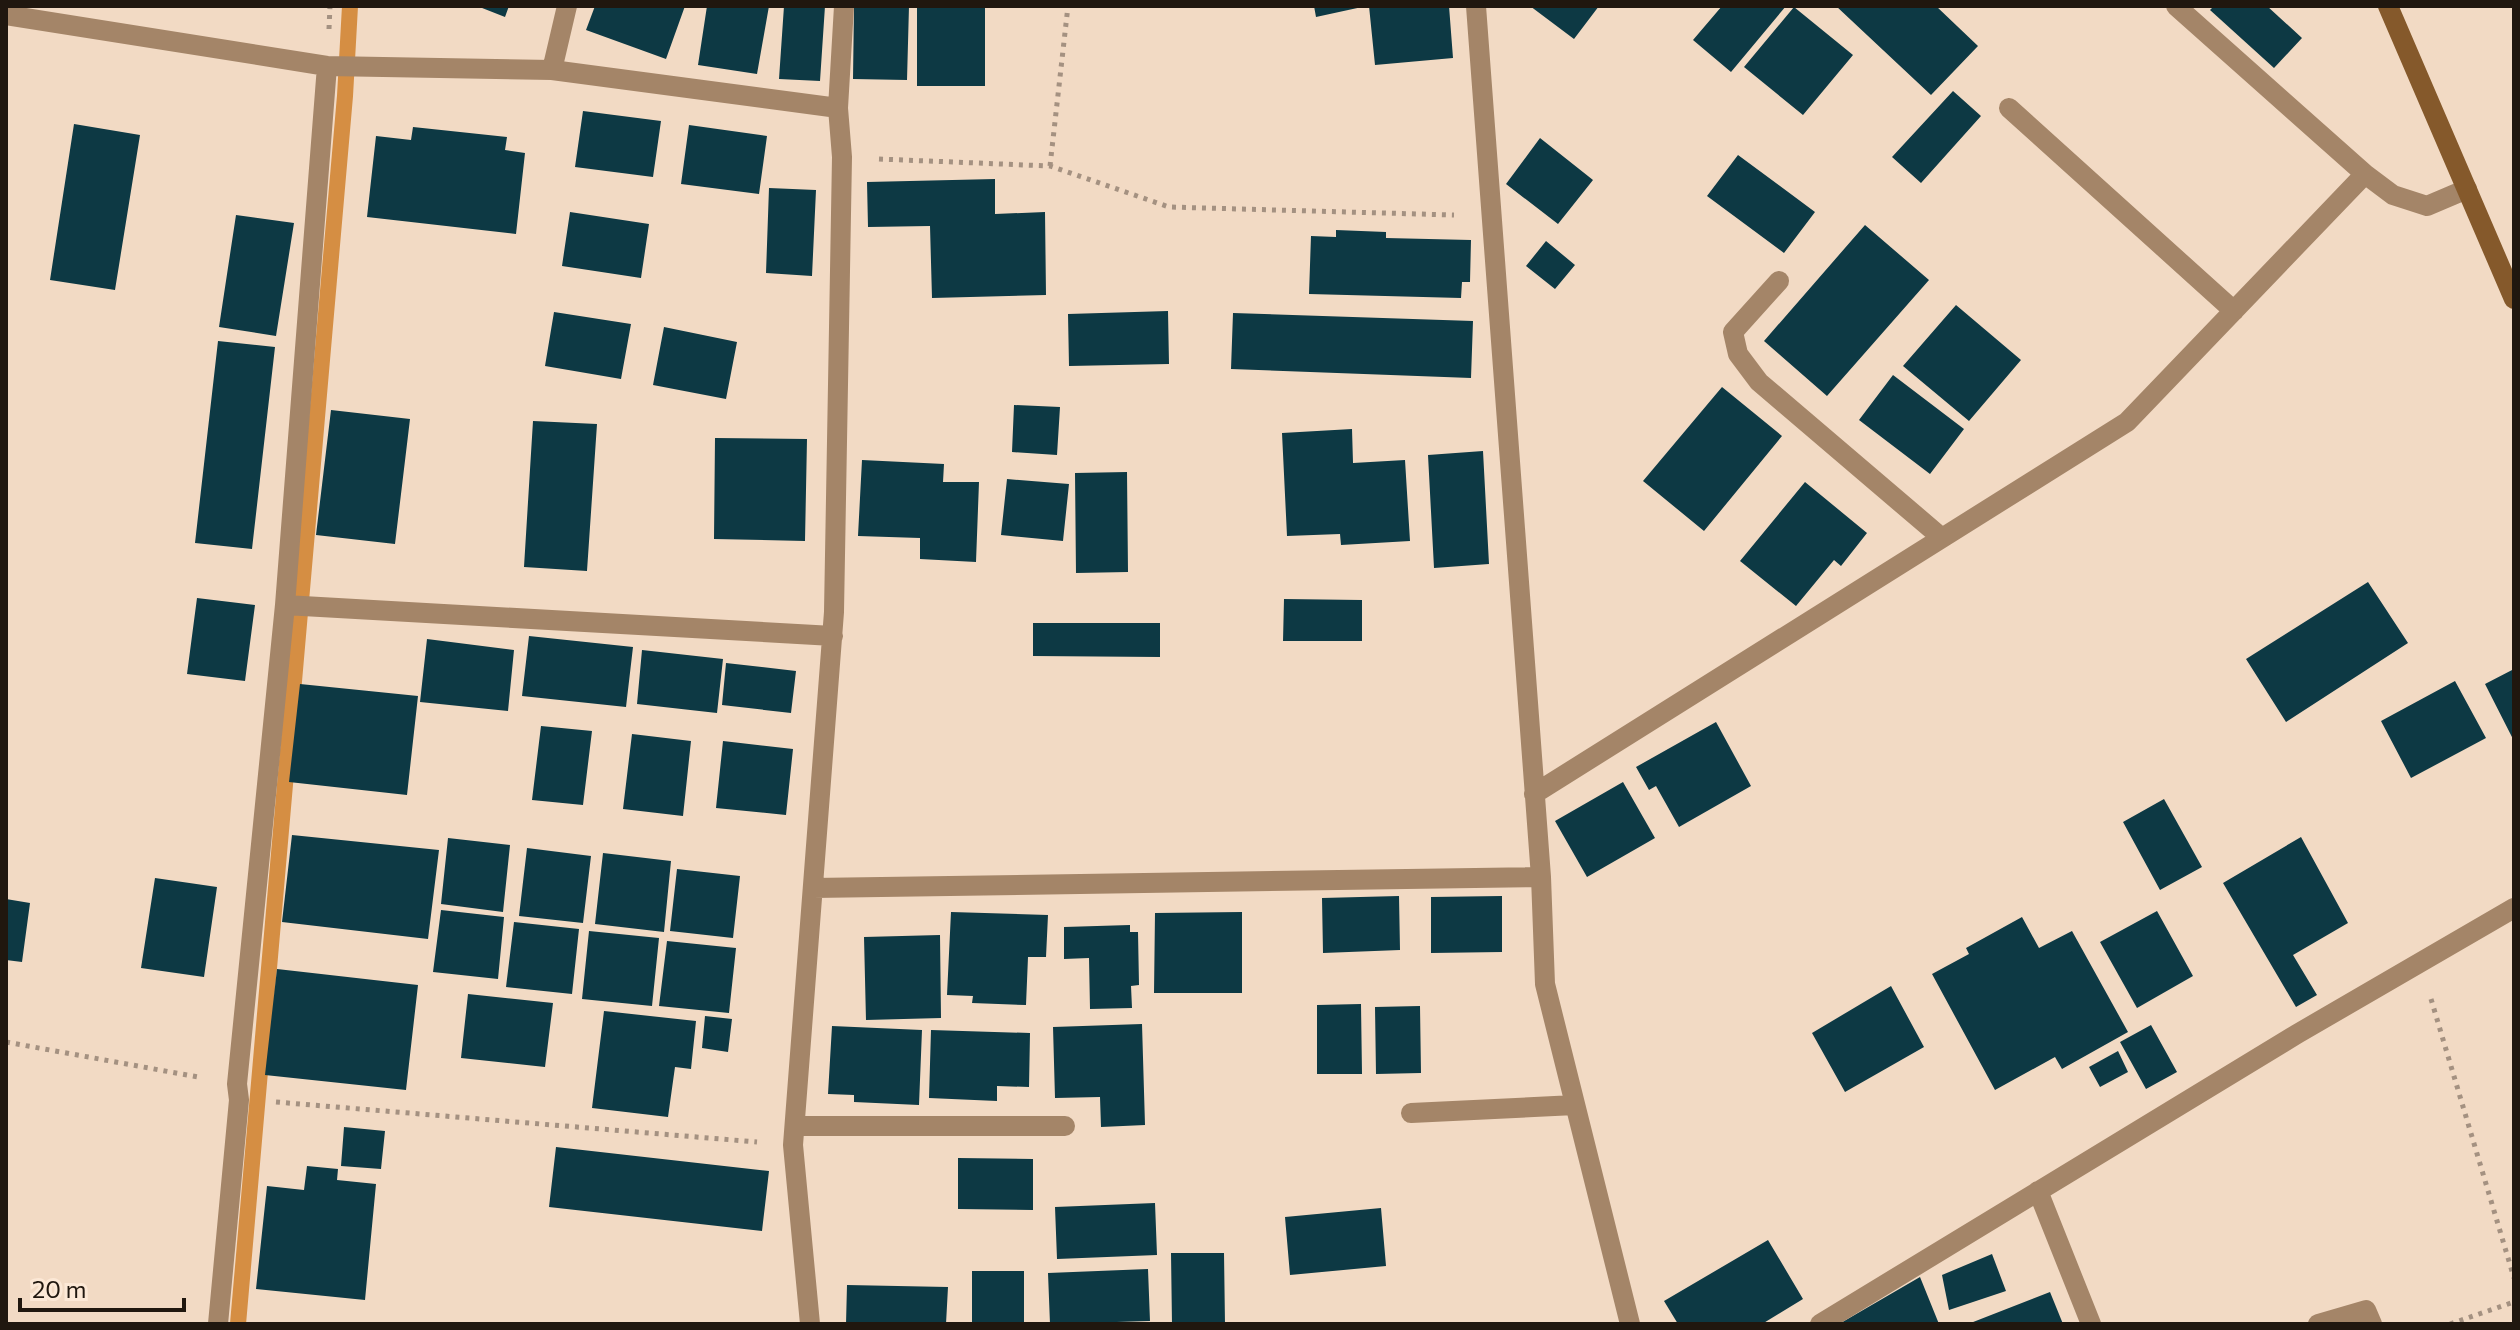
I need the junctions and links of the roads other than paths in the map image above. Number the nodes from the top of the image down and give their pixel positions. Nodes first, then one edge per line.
1 (567, 6) edge
2 (844, 6) edge
3 (1476, 6) edge
4 (2176, 6) edge
5 (2388, 6) edge
6 (6, 15) edge
7 (340, 66) junction
8 (552, 70) junction
9 (838, 108) junction
10 (2009, 108) dead end
11 (2365, 174) junction
12 (2467, 189) junction
13 (1779, 281) dead end
14 (2514, 299) edge
15 (2234, 311) junction
16 (1942, 538) junction
17 (289, 605) junction
18 (833, 636) junction
19 (1534, 794) junction
20 (1541, 877) junction
21 (813, 888) junction
22 (2514, 908) edge
23 (1575, 1105) junction
24 (1411, 1113) dead end
25 (1065, 1126) dead end
26 (794, 1136) junction
27 (2038, 1191) junction
28 (218, 1324) edge
29 (810, 1324) edge
30 (1630, 1324) edge
31 (1820, 1324) edge
32 (2091, 1324) edge
33 (2318, 1324) edge
34 (2372, 1324) edge

1 - 8 street
2 - 9 street
3 - 19 street
4 - 11 street
5 - 12 main road
6 - 7 street
7 - 8 street
7 - 17 street
8 - 9 street
9 - 18 street
10 - 15 street
11 - 12 street
11 - 15 street
12 - 14 main road
13 - 16 street
15 - 16 street
16 - 19 street
17 - 18 street
17 - 28 street
18 - 21 street
19 - 20 street
20 - 21 street
20 - 23 street
21 - 26 street
22 - 27 street
23 - 24 street
23 - 30 street
25 - 26 street
26 - 29 street
27 - 31 street
27 - 32 street
33 - 34 street

